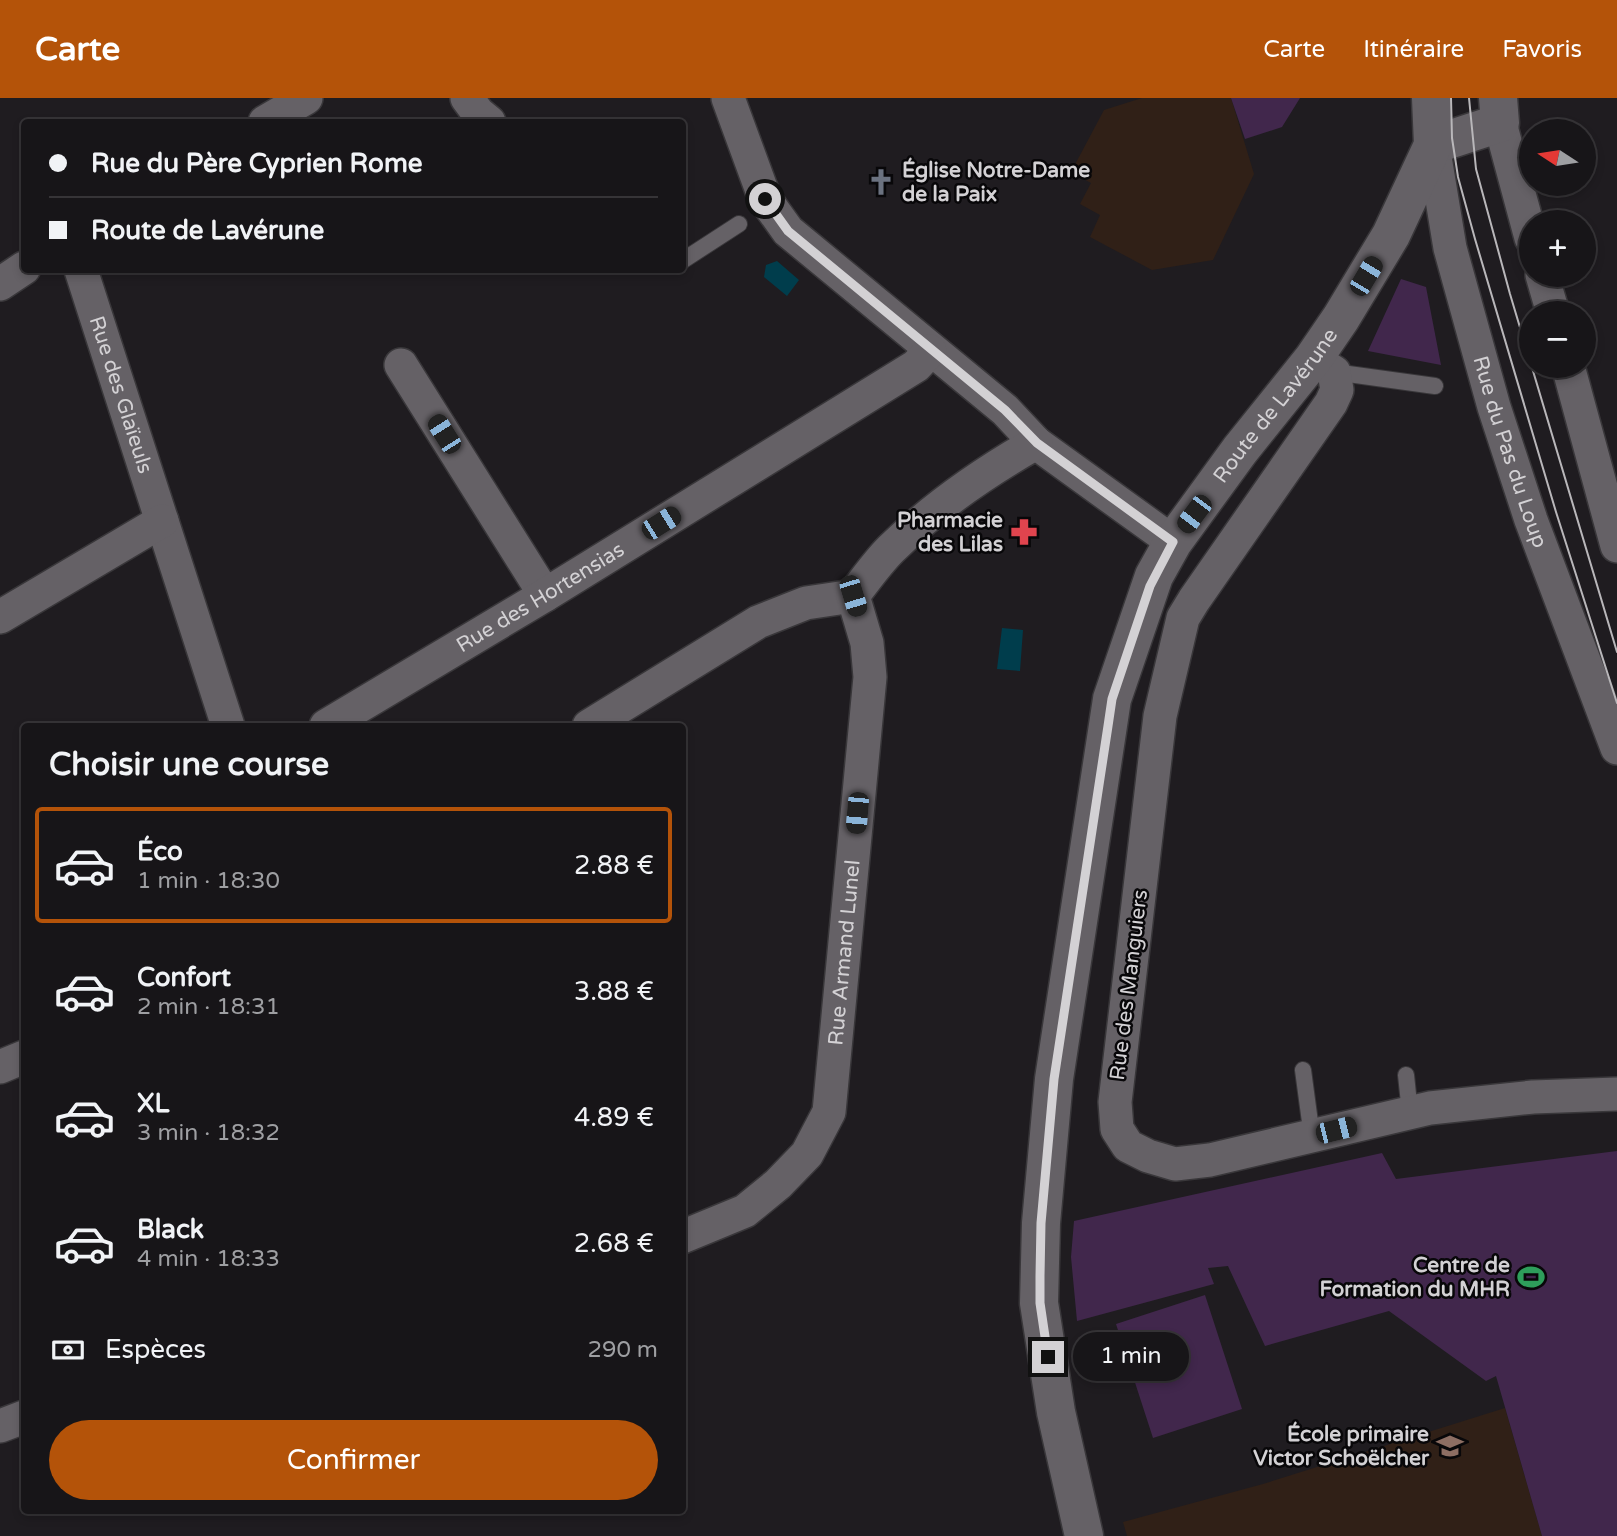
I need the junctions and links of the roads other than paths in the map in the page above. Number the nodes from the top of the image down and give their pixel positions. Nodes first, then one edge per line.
1 (306, 98) edge
2 (467, 98) edge
3 (728, 98) edge
4 (1431, 98) edge
5 (1499, 111) edge
6 (270, 119) edge
7 (485, 119) edge
8 (1433, 145) junction
9 (1524, 210) edge
10 (739, 224) dead end
11 (686, 258) edge
12 (21, 270) edge
13 (82, 273) edge
14 (0, 284) edge
15 (930, 351) junction
16 (401, 365) dead end
17 (1324, 365) junction
18 (1571, 378) edge
19 (1435, 386) dead end
20 (1037, 443) junction
21 (162, 521) junction
22 (1173, 542) junction
23 (1617, 546) edge
24 (545, 595) junction
25 (853, 596) junction
26 (0, 617) edge
27 (227, 723) edge
28 (331, 723) edge
29 (594, 723) edge
30 (1617, 748) edge
31 (21, 1059) edge
32 (0, 1067) edge
33 (1303, 1070) dead end
34 (1406, 1075) dead end
35 (1617, 1094) edge
36 (1410, 1112) junction
37 (1312, 1137) junction
38 (686, 1235) edge
39 (21, 1418) edge
40 (0, 1426) edge
41 (1084, 1536) edge

1 - 6 street
2 - 7 street
3 - 15 street
4 - 8 street, Route de Lavérune
5 - 8 street
5 - 9 street
8 - 17 street, Route de Lavérune
8 - 30 street, Rue du Pas du Loup
10 - 11 lane
12 - 14 street
13 - 21 street, Rue des Glaïeuls
15 - 20 street
15 - 24 street, Rue des Hortensias
16 - 24 street
17 - 19 lane
17 - 22 street, Route de Lavérune
17 - 37 street, Rue des Manguiers
18 - 23 street
20 - 22 street
20 - 25 street
21 - 26 street
21 - 27 street, Rue des Glaïeuls
22 - 41 street, Route de Lavérune
24 - 28 street, Rue des Hortensias
25 - 29 street
25 - 38 street, Rue Armand Lunel
31 - 32 street
33 - 37 lane
34 - 36 lane
35 - 36 street, Rue des Manguiers
36 - 37 street, Rue des Manguiers
39 - 40 street

